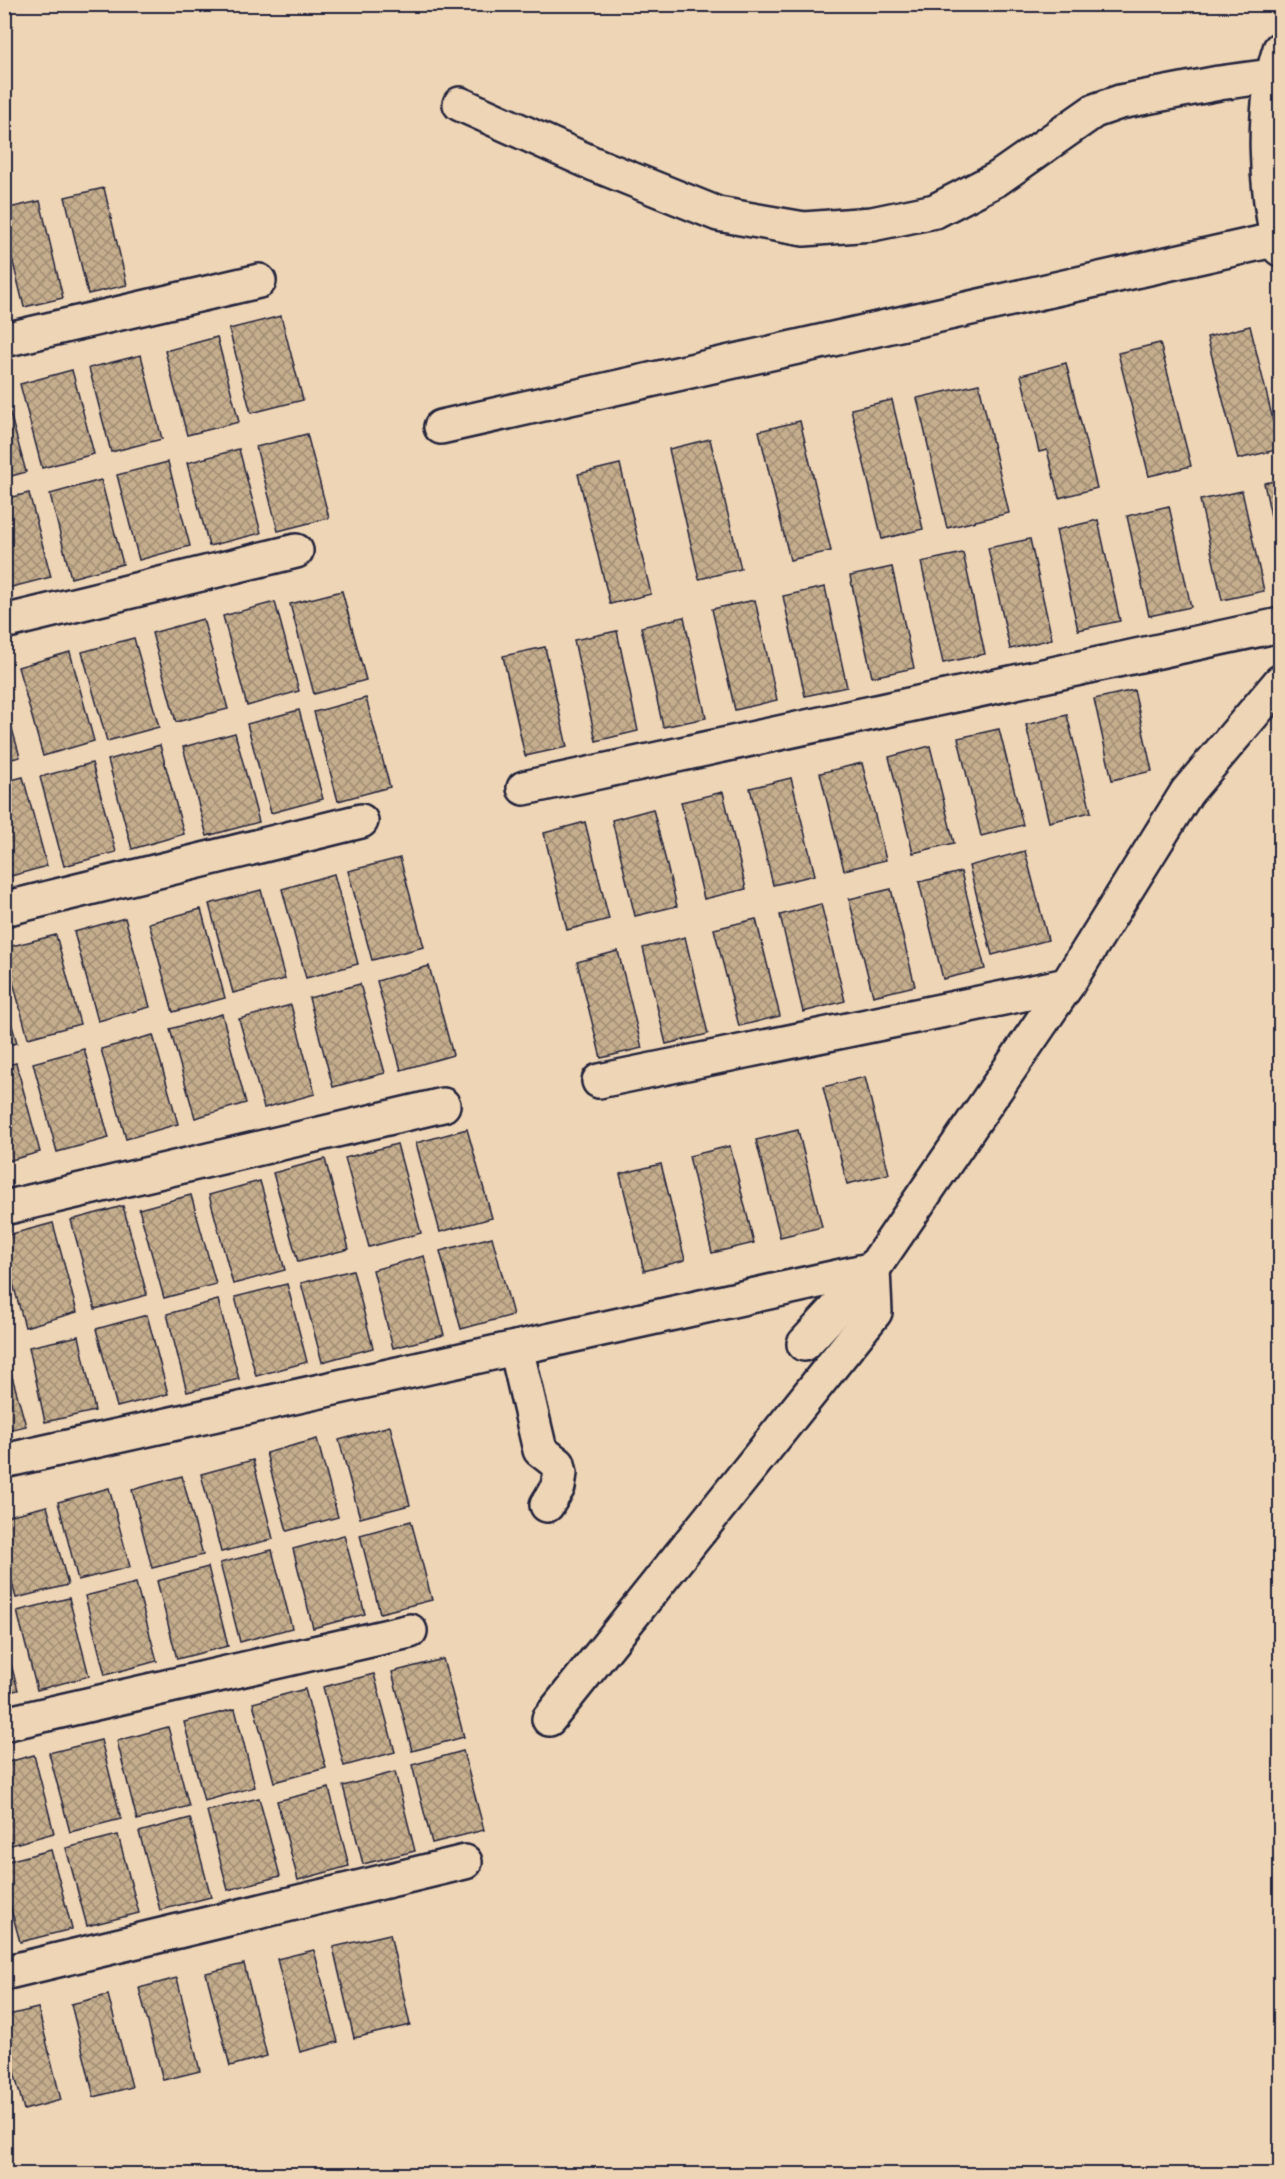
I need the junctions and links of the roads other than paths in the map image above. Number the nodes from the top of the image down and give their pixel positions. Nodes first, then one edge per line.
1 (1276, 63) edge
2 (460, 104) dead end
3 (1279, 244) edge
4 (260, 281) dead end
5 (4, 340) edge
6 (441, 427) dead end
7 (296, 551) dead end
8 (4, 622) edge
9 (1281, 625) edge
10 (1281, 682) edge
11 (524, 788) dead end
12 (361, 821) dead end
13 (4, 909) edge
14 (1067, 985) junction
15 (599, 1081) dead end
16 (443, 1105) dead end
17 (4, 1208) edge
18 (873, 1269) junction
19 (804, 1344) dead end
20 (516, 1348) junction
21 (4, 1461) edge
22 (546, 1505) dead end
23 (410, 1630) dead end
24 (549, 1719) dead end
25 (4, 1724) edge
26 (465, 1862) dead end
27 (4, 1973) edge

1 - 2 street
1 - 3 street
3 - 6 street
4 - 5 street
7 - 8 street
9 - 11 street
10 - 14 street
12 - 13 street
14 - 15 street
14 - 18 street
16 - 17 street
18 - 19 street
18 - 20 street
18 - 24 street
20 - 21 street
20 - 22 street
23 - 25 street
26 - 27 street

